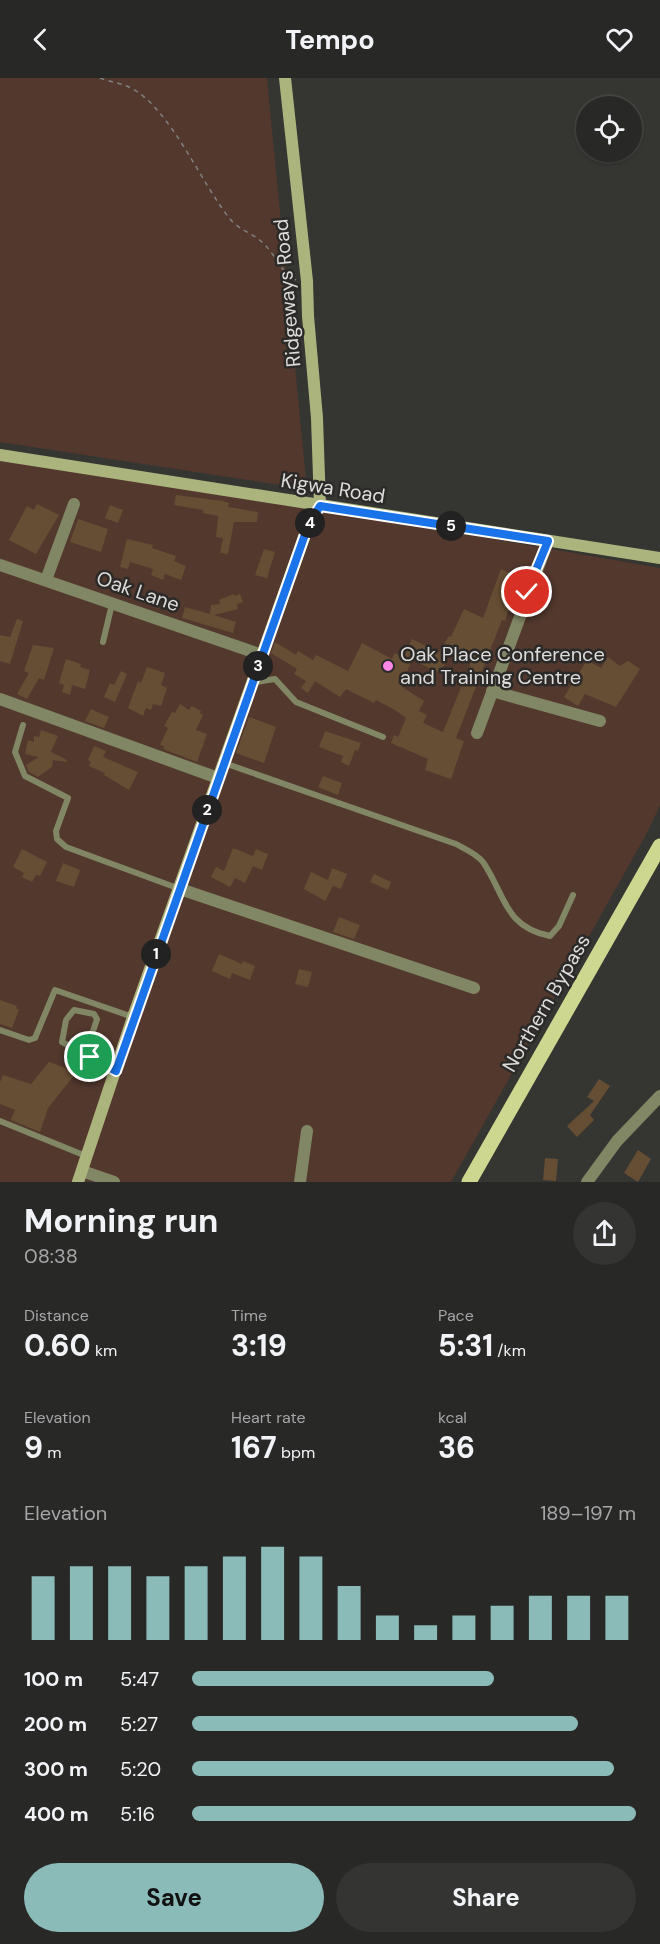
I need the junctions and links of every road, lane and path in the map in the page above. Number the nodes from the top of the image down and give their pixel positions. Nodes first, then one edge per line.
1 (100, 78) edge
2 (285, 78) edge
3 (308, 281) junction
4 (0, 455) edge
5 (74, 504) dead end
6 (320, 506) junction
7 (548, 541) junction
8 (660, 558) edge
9 (0, 565) edge
10 (46, 580) junction
11 (113, 603) junction
12 (103, 642) dead end
13 (262, 655) junction
14 (492, 691) junction
15 (0, 699) edge
16 (600, 721) dead end
17 (23, 724) dead end
18 (477, 733) dead end
19 (383, 737) dead end
20 (223, 762) junction
21 (218, 778) junction
22 (660, 846) edge
23 (180, 889) junction
24 (573, 895) dead end
25 (474, 988) dead end
26 (133, 1017) junction
27 (0, 1029) edge
28 (86, 1053) junction
29 (116, 1071) junction
30 (660, 1096) edge
31 (0, 1121) edge
32 (307, 1131) dead end
33 (86, 1156) junction
34 (80, 1176) edge
35 (114, 1182) edge
36 (300, 1182) edge
37 (469, 1182) edge
38 (587, 1182) edge

1 - 3 path
2 - 3 street, Ridgeways Road
3 - 6 street, Ridgeways Road
4 - 6 street, Kigwa Road
5 - 10 street
6 - 7 street, Kigwa Road
6 - 13 street
7 - 8 street, Kigwa Road
7 - 14 street
9 - 10 street, Oak Lane
10 - 11 street, Oak Lane
11 - 12 lane
11 - 13 street, Oak Lane
13 - 19 lane
13 - 20 street
14 - 16 street
14 - 18 street
15 - 21 street
17 - 23 lane
20 - 21 street
20 - 24 lane
21 - 23 street
22 - 37 main road, Northern Bypass
23 - 25 street
23 - 26 street
26 - 27 lane
26 - 29 street
28 - 28 lane
28 - 29 lane
29 - 33 street
30 - 38 street
31 - 33 lane
32 - 36 street
33 - 34 street
34 - 35 street

